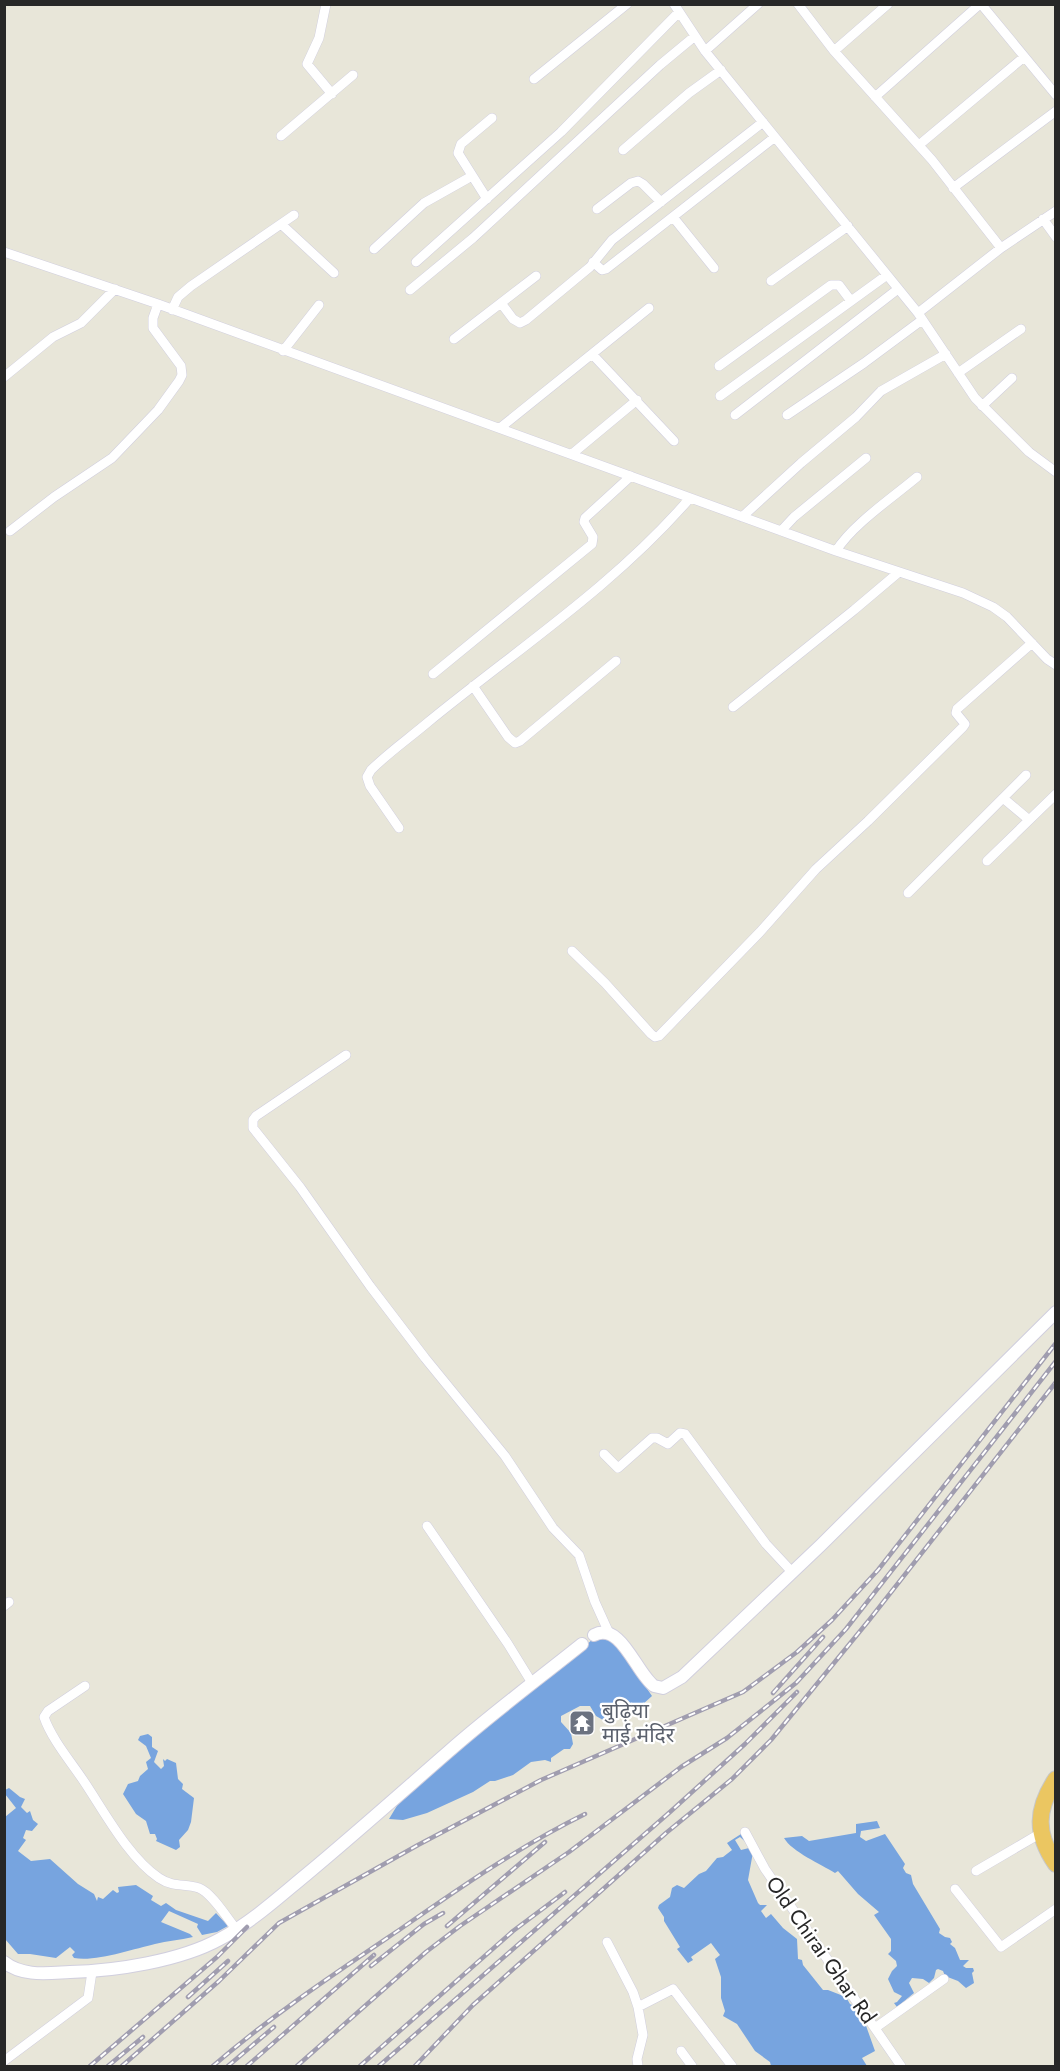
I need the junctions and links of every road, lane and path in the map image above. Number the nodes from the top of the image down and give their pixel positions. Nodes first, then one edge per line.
1 (315, 4) edge
2 (325, 4) edge
3 (627, 4) edge
4 (758, 4) edge
5 (798, 4) edge
6 (888, 4) edge
7 (980, 4) edge
8 (676, 8) edge
9 (695, 36) junction
10 (705, 51) junction
11 (834, 51) junction
12 (1024, 57) junction
13 (721, 70) junction
14 (353, 75) dead end
15 (534, 79) dead end
16 (332, 94) junction
17 (1056, 95) edge
18 (875, 97) junction
19 (1056, 111) edge
20 (492, 118) dead end
21 (763, 122) junction
22 (281, 136) dead end
23 (775, 137) junction
24 (919, 145) junction
25 (623, 150) dead end
26 (472, 176) junction
27 (953, 188) junction
28 (488, 199) junction
29 (661, 202) junction
30 (597, 209) dead end
31 (1056, 211) edge
32 (294, 215) dead end
33 (673, 217) junction
34 (1043, 219) junction
35 (281, 224) junction
36 (848, 226) junction
37 (1056, 237) edge
38 (1001, 248) junction
39 (374, 249) dead end
40 (5, 253) edge
41 (416, 262) dead end
42 (593, 262) junction
43 (714, 268) dead end
44 (334, 273) dead end
45 (886, 275) junction
46 (536, 276) dead end
47 (771, 281) dead end
48 (115, 289) junction
49 (898, 289) junction
50 (410, 290) dead end
51 (851, 301) junction
52 (501, 303) junction
53 (158, 304) junction
54 (319, 305) dead end
55 (649, 308) dead end
56 (172, 310) junction
57 (920, 316) junction
58 (1021, 328) dead end
59 (454, 339) dead end
60 (283, 351) junction
61 (592, 354) junction
62 (946, 354) junction
63 (719, 366) dead end
64 (958, 373) junction
65 (4, 377) edge
66 (1012, 378) dead end
67 (720, 396) dead end
68 (637, 400) junction
69 (982, 406) junction
70 (787, 415) dead end
71 (735, 416) dead end
72 (500, 428) junction
73 (674, 441) dead end
74 (572, 454) junction
75 (866, 458) dead end
76 (1056, 460) edge
77 (1052, 470) edge
78 (631, 476) junction
79 (916, 477) dead end
80 (690, 498) junction
81 (742, 517) junction
82 (10, 531) dead end
83 (781, 531) junction
84 (836, 551) junction
85 (899, 572) junction
86 (1032, 643) junction
87 (616, 661) dead end
88 (1056, 665) edge
89 (433, 674) dead end
90 (472, 686) junction
91 (733, 707) dead end
92 (1026, 775) dead end
93 (1056, 794) edge
94 (1003, 798) junction
95 (1028, 819) junction
96 (399, 828) dead end
97 (987, 861) dead end
98 (908, 894) dead end
99 (572, 951) dead end
100 (346, 1055) dead end
101 (1056, 1312) edge
102 (604, 1454) dead end
103 (427, 1526) dead end
104 (793, 1573) junction
105 (609, 1633) junction
106 (594, 1635) joint
107 (582, 1644) joint
108 (532, 1683) junction
109 (85, 1686) dead end
110 (1056, 1779) edge
111 (745, 1832) dead end
112 (1041, 1833) junction
113 (1056, 1864) edge
114 (976, 1871) dead end
115 (956, 1889) dead end
116 (1056, 1910) edge
117 (236, 1929) junction
118 (607, 1942) dead end
119 (4, 1962) edge
120 (92, 1972) junction
121 (944, 1979) dead end
122 (638, 2007) junction
123 (875, 2028) junction
124 (681, 2052) dead end
125 (4, 2061) edge
126 (638, 2067) edge
127 (692, 2067) edge
128 (732, 2067) edge
129 (901, 2067) edge

1 - 2 street
2 - 16 street
3 - 15 street
4 - 10 street
5 - 11 street
6 - 11 street
7 - 12 street
7 - 18 street
8 - 9 street
8 - 28 street
9 - 10 street
9 - 50 street
10 - 13 street
11 - 18 street
12 - 17 street
12 - 24 street
13 - 21 street
13 - 25 street
14 - 16 street
16 - 22 street
18 - 24 street
19 - 27 street
20 - 26 street
21 - 23 street
21 - 29 street
23 - 33 street
23 - 36 street
24 - 27 street
26 - 28 street
26 - 39 street
27 - 38 street
28 - 41 street
29 - 30 street
29 - 42 street
31 - 34 street
32 - 35 street
33 - 42 street
33 - 43 street
34 - 37 street
34 - 38 street
35 - 44 street
35 - 56 street
36 - 45 street
36 - 47 street
38 - 57 street
40 - 48 street
42 - 52 street
45 - 49 street
45 - 51 street
46 - 52 street
48 - 53 street
48 - 65 street
49 - 57 street
49 - 71 street
51 - 63 street
51 - 67 street
52 - 59 street
53 - 56 street
53 - 82 street
54 - 60 street
55 - 61 street
56 - 60 street
57 - 62 street
57 - 70 street
58 - 64 street
60 - 72 street
61 - 68 street
61 - 72 street
62 - 64 street
62 - 81 street
64 - 69 street
66 - 69 street
68 - 73 street
68 - 74 street
69 - 77 street
72 - 74 street
74 - 78 street
75 - 83 street
76 - 77 street
78 - 80 street
78 - 89 street
79 - 84 street
80 - 81 street
80 - 90 street
81 - 83 street
83 - 84 street
84 - 85 street
85 - 86 street
85 - 91 street
86 - 88 street
86 - 99 street
87 - 90 street
90 - 96 street
92 - 94 street
93 - 95 street
94 - 95 street
94 - 98 street
95 - 97 street
100 - 105 street
101 - 104 street
102 - 104 street
103 - 108 street
104 - 105 street
105 - 106 street
106 - 107 street
107 - 108 street
108 - 117 street
109 - 117 street
110 - 112 highway
111 - 123 street, Old Chirai Ghar Rd
112 - 113 highway
112 - 114 street
115 - 116 street
117 - 120 street
118 - 122 street
119 - 120 street
120 - 125 street
121 - 123 street
122 - 126 street
122 - 128 street
123 - 129 street, Old Chirai Ghar Rd
124 - 127 street

